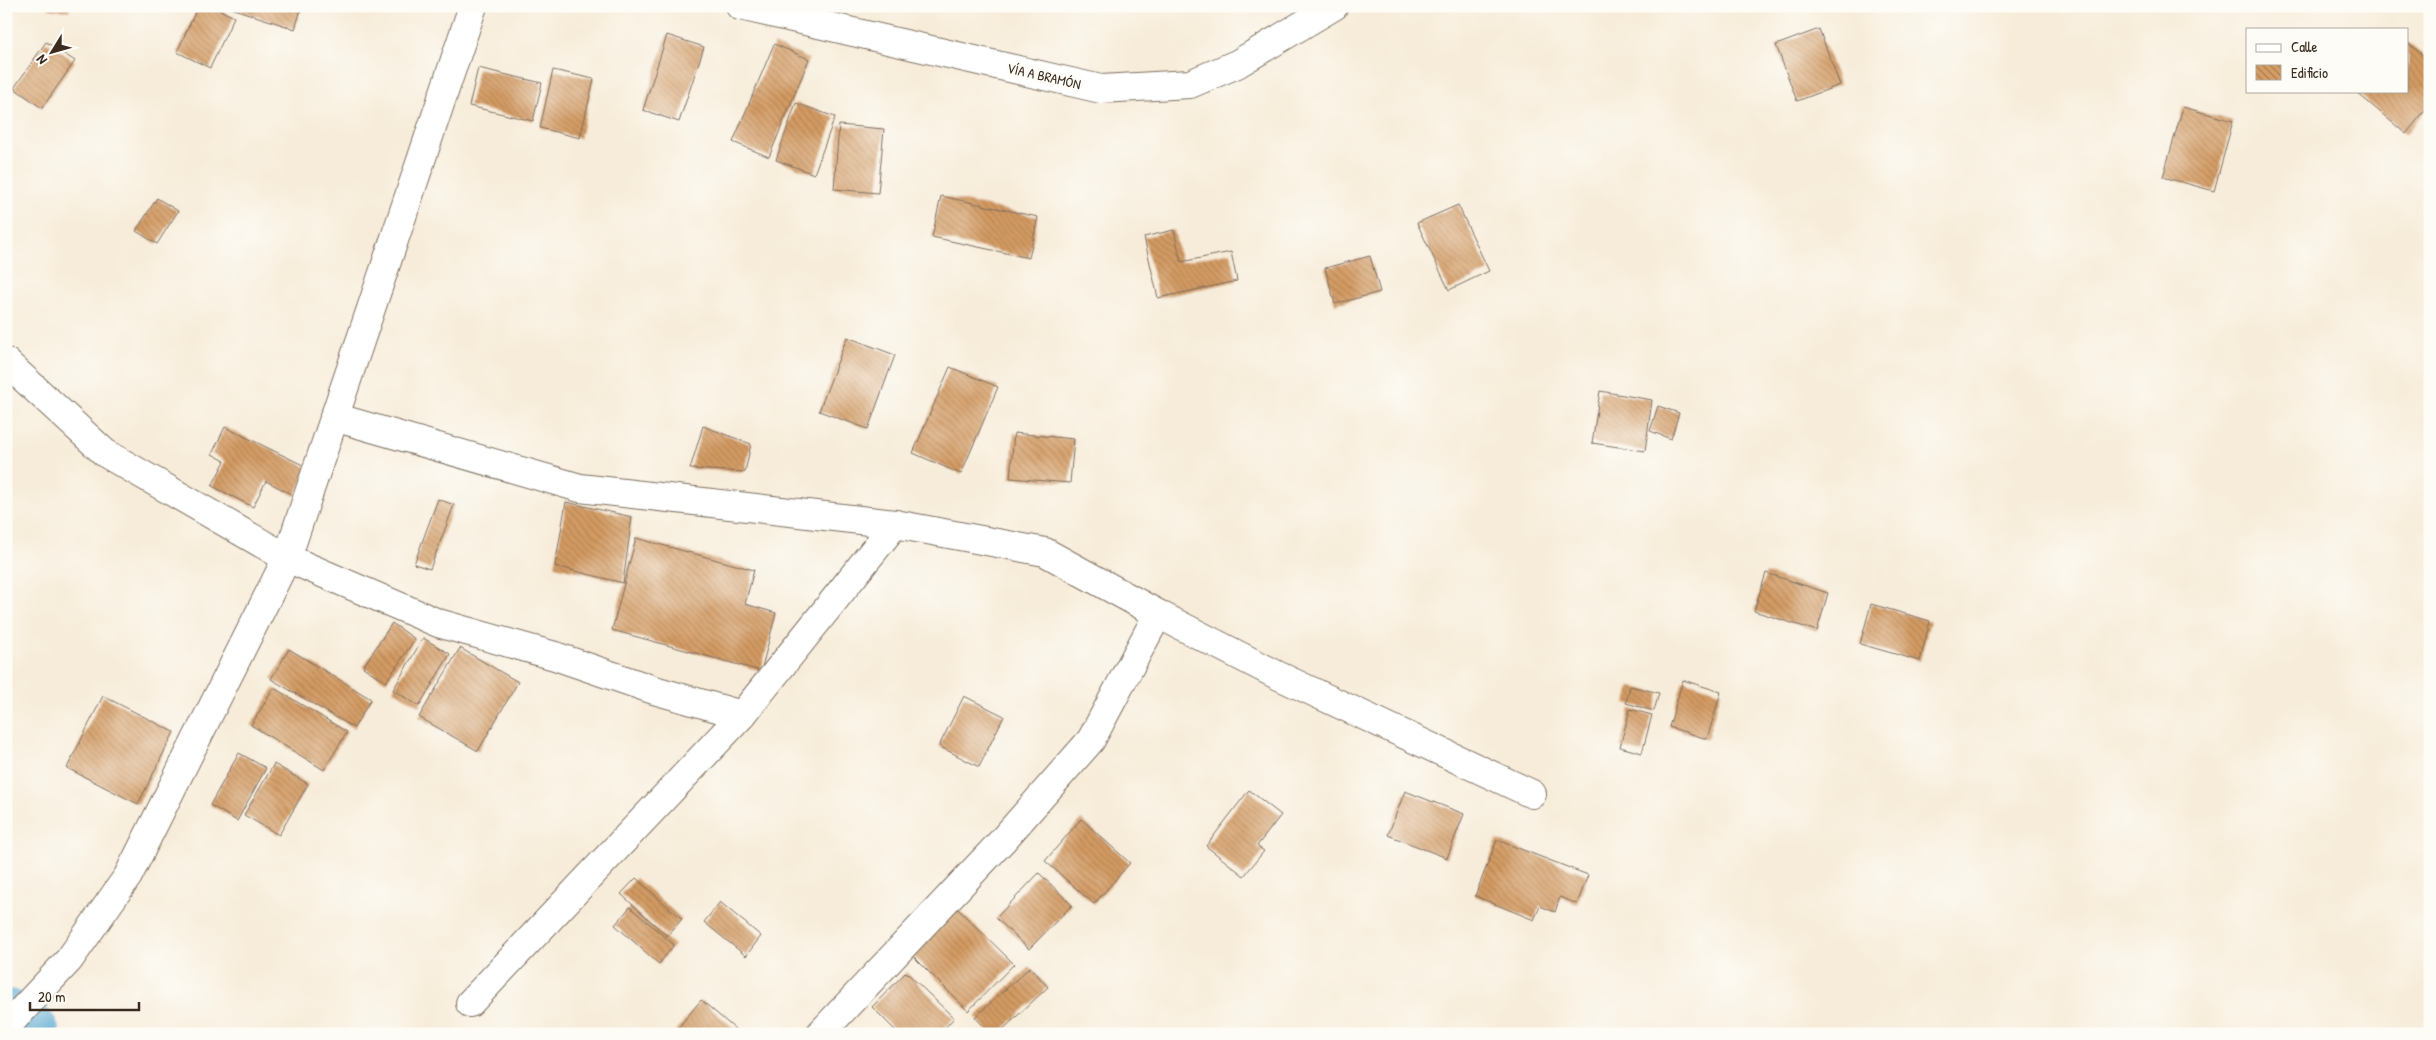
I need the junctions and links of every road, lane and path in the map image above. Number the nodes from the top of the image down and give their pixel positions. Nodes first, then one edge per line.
1 (473, 6) edge
2 (740, 6) edge
3 (1334, 6) edge
4 (6, 362) edge
5 (334, 417) junction
6 (895, 524) junction
7 (287, 558) junction
8 (1158, 614) junction
9 (742, 715) junction
10 (1532, 794) dead end
11 (470, 1003) dead end
12 (6, 1027) edge
13 (820, 1034) edge

1 - 5 street
2 - 3 street, VÍA A BRAMÓN
4 - 7 street
5 - 6 street
5 - 7 street
6 - 8 street
6 - 9 street
7 - 9 street
7 - 12 street
8 - 10 street
8 - 13 street
9 - 11 street

